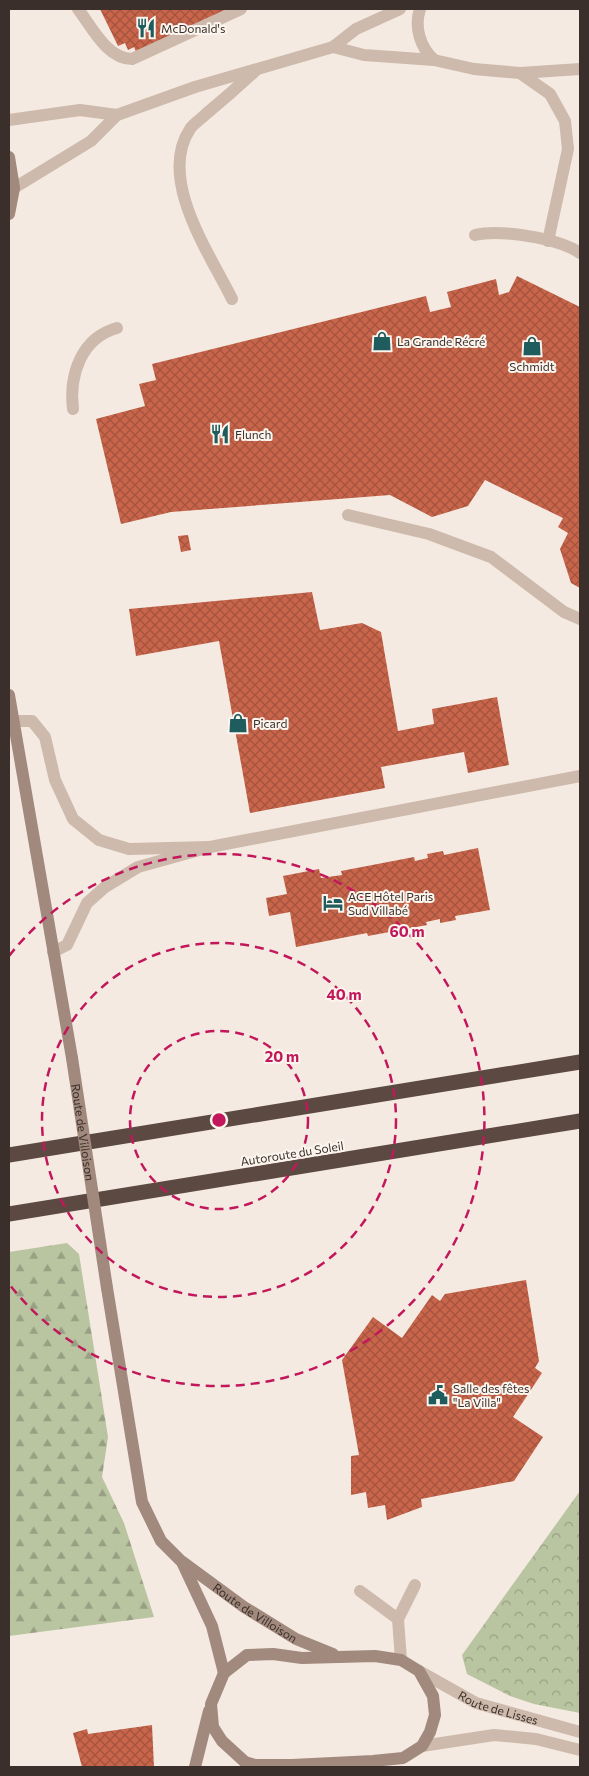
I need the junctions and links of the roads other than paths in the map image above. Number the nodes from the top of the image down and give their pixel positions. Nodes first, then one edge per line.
1 (78, 9) edge
2 (241, 9) edge
3 (400, 9) edge
4 (420, 9) edge
5 (332, 47) junction
6 (434, 60) junction
7 (259, 68) junction
8 (580, 69) edge
9 (520, 73) junction
10 (118, 115) junction
11 (9, 120) edge
12 (9, 156) edge
13 (14, 188) junction
14 (9, 214) edge
15 (475, 235) dead end
16 (548, 241) junction
17 (579, 248) edge
18 (232, 298) dead end
19 (117, 328) dead end
20 (73, 409) dead end
21 (348, 514) dead end
22 (580, 619) edge
23 (9, 695) edge
24 (13, 721) junction
25 (580, 776) edge
26 (210, 847) junction
27 (53, 952) junction
28 (580, 1062) edge
29 (580, 1121) edge
30 (9, 1155) edge
31 (9, 1214) edge
32 (180, 1560) junction
33 (416, 1585) dead end
34 (360, 1591) dead end
35 (398, 1619) junction
36 (335, 1656) junction
37 (401, 1660) junction
38 (419, 1671) junction
39 (224, 1673) junction
40 (211, 1704) junction
41 (580, 1732) edge
42 (422, 1746) junction
43 (580, 1750) edge
44 (242, 1765) edge
45 (196, 1767) edge

1 - 2 street
3 - 5 street
4 - 6 street
5 - 6 street
5 - 7 street
6 - 9 street
7 - 10 street
7 - 18 street
8 - 9 street
9 - 16 street
10 - 11 street
10 - 13 street
12 - 13 street
13 - 14 street
15 - 16 street
16 - 17 street
19 - 20 street
21 - 22 street
23 - 24 street, Route de Villoison
24 - 26 street
24 - 27 street, Route de Villoison
25 - 26 street
26 - 27 street
27 - 32 street, Route de Villoison, bridge
28 - 30 highway
29 - 31 highway, Autoroute du Soleil
32 - 36 street, Route de Villoison
32 - 39 street, Route de Villoison
33 - 35 street
34 - 35 street
35 - 37 street
36 - 37 street
36 - 39 street
37 - 38 street
38 - 41 street, Route de Lisses
38 - 42 street
39 - 40 street
40 - 44 street
40 - 45 street
42 - 43 street, Route de Lisses
42 - 44 street

